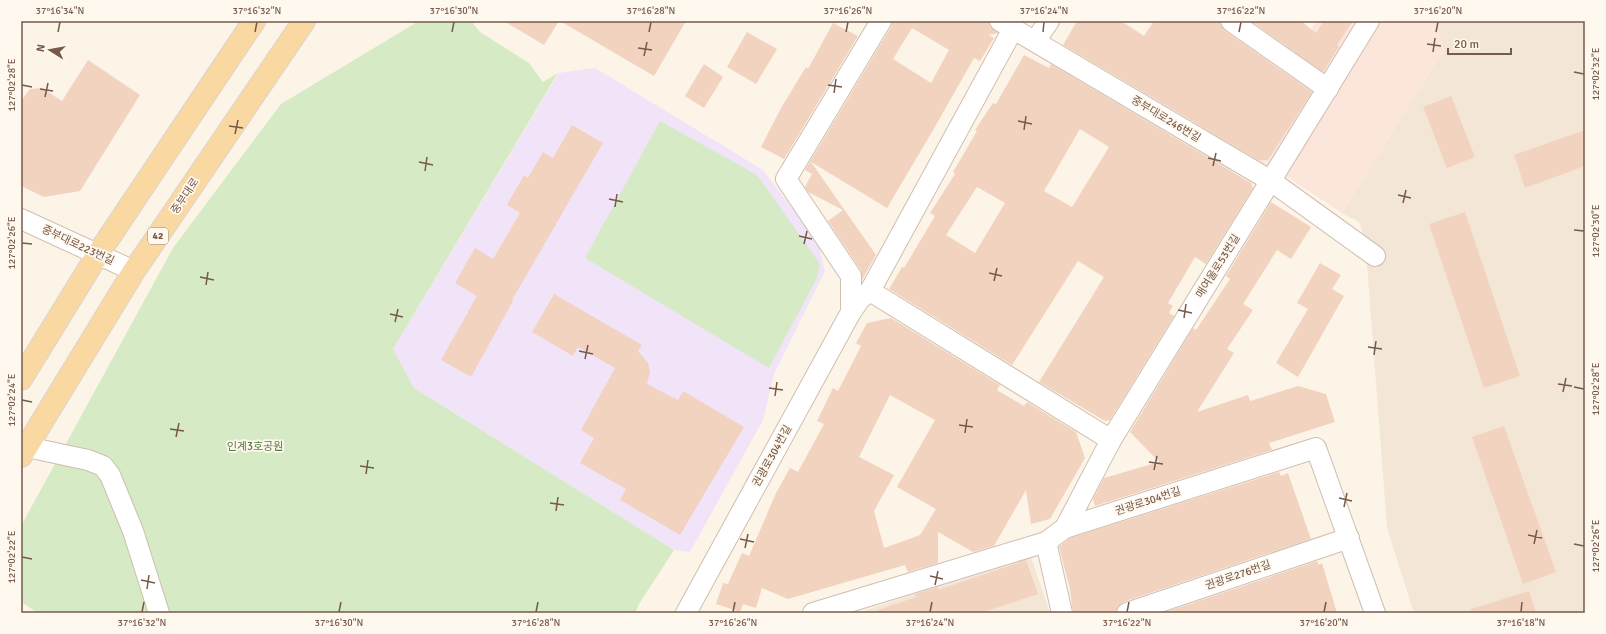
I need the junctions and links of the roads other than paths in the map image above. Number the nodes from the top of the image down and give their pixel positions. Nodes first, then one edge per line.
1 (254, 21) edge
2 (304, 21) edge
3 (881, 21) edge
4 (1049, 21) edge
5 (1231, 21) edge
6 (1369, 21) edge
7 (1007, 25) edge
8 (1035, 41) junction
9 (1328, 89) junction
10 (1271, 181) junction
11 (21, 219) edge
12 (98, 254) junction
13 (1375, 256) dead end
14 (134, 271) junction
15 (860, 301) junction
16 (21, 379) edge
17 (1111, 440) junction
18 (24, 452) edge
19 (1065, 528) junction
20 (1349, 538) junction
21 (1046, 542) junction
22 (159, 613) edge
23 (686, 613) edge
24 (814, 613) edge
25 (1062, 613) edge
26 (1127, 613) edge
27 (1375, 613) edge

1 - 12 main road
2 - 14 main road, 중부대로 / 42
3 - 15 street
4 - 8 street
5 - 9 street
6 - 9 street, 매여울로53번길
7 - 8 street, 중부대로246번길
7 - 15 street, 중부대로246번길
8 - 10 street, 중부대로246번길
9 - 10 street, 매여울로53번길
10 - 13 street, 중부대로246번길
10 - 17 street, 매여울로53번길
11 - 12 street, 중부대로223번길
12 - 14 street, 중부대로223번길
12 - 16 main road
14 - 18 main road, 중부대로 / 42
15 - 17 street
15 - 23 street, 권광로304번길
17 - 19 street, 매여울로53번길
18 - 22 street
19 - 20 street, 권광로304번길
19 - 21 street, 권광로304번길
20 - 26 street, 권광로276번길
20 - 27 street, 권광로304번길
21 - 24 street, 권광로304번길
21 - 25 street

